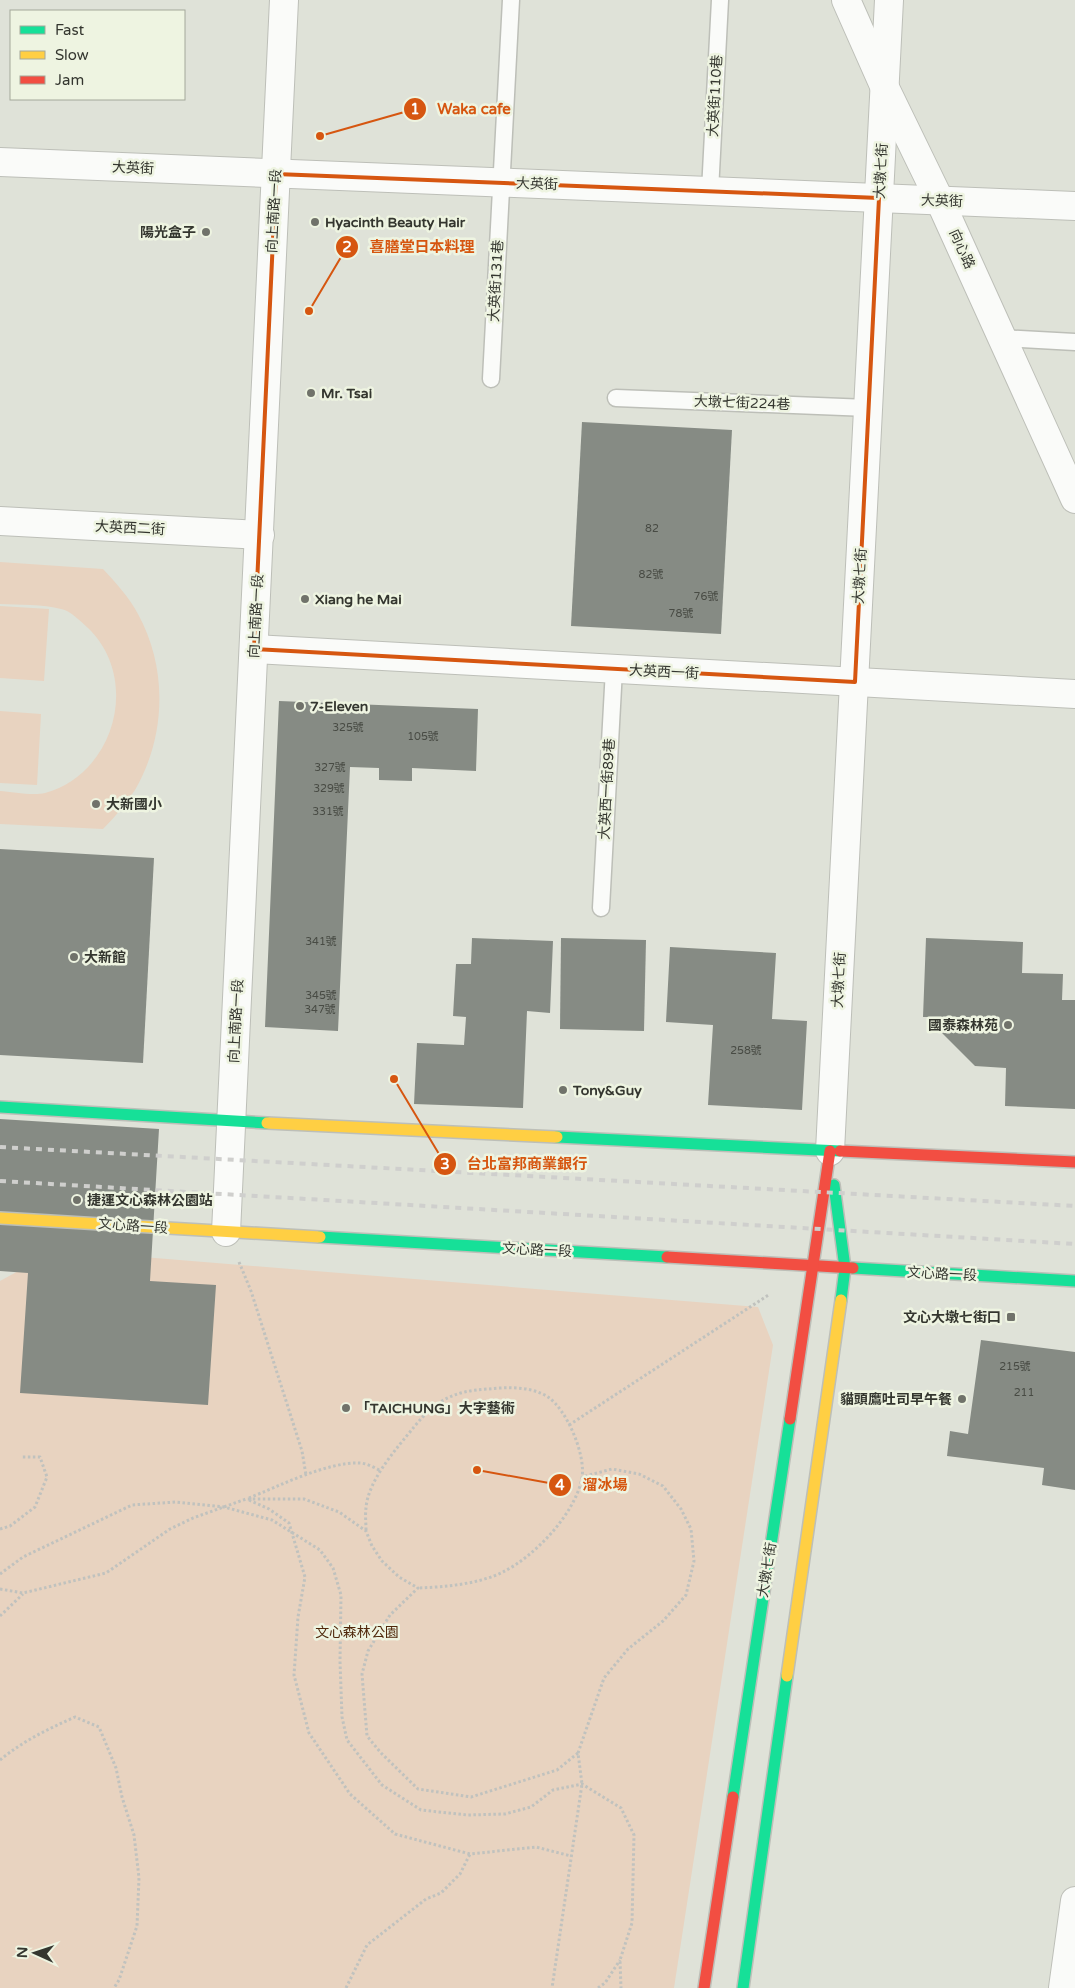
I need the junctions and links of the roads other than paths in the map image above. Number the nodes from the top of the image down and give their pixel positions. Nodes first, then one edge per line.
1 (284, 0) edge
2 (511, 0) edge
3 (720, 0) edge
4 (846, 0) edge
5 (889, 0) edge
6 (885, 88) junction
7 (0, 162) edge
8 (276, 174) junction
9 (500, 183) junction
10 (710, 192) junction
11 (879, 198) junction
12 (940, 201) junction
13 (1075, 206) edge
14 (1001, 338) junction
15 (1075, 342) edge
16 (491, 379) dead end
17 (616, 398) dead end
18 (868, 408) junction
19 (1075, 499) edge
20 (0, 521) edge
21 (260, 535) junction
22 (254, 650) junction
23 (614, 669) junction
24 (855, 682) junction
25 (1075, 694) edge
26 (601, 908) dead end
27 (0, 1107) edge
28 (231, 1121) junction
29 (830, 1151) junction
30 (1075, 1162) edge
31 (0, 1218) edge
32 (226, 1232) junction
33 (813, 1267) junction
34 (845, 1268) junction
35 (1075, 1281) edge
36 (1075, 1901) edge
37 (704, 1988) edge
38 (742, 1988) edge
39 (1063, 1988) edge

1 - 8 street, 向上南路一段
2 - 9 lane, 大英街131巷
3 - 10 lane, 大英街110巷
4 - 6 street, 向心路
5 - 6 street, 大墩七街
6 - 11 street, 大墩七街
6 - 12 street, 向心路
7 - 8 street, 大英街
8 - 9 street, 大英街
8 - 21 street, 向上南路一段
9 - 10 street, 大英街
9 - 16 lane, 大英街131巷
10 - 11 street, 大英街
11 - 12 street, 大英街
11 - 18 street, 大墩七街
12 - 13 street, 大英街
12 - 14 street, 向心路
14 - 15 lane
14 - 19 street, 向心路
17 - 18 lane, 大墩七街224巷
18 - 24 street, 大墩七街
20 - 21 street, 大英西二街
21 - 22 street, 向上南路一段
22 - 23 street, 大英西一街
22 - 28 street, 向上南路一段
23 - 24 street, 大英西一街
23 - 26 lane, 大英西一街89巷
24 - 25 street, 大英西一街
24 - 29 street, 大墩七街
27 - 28 main road
28 - 29 main road
28 - 32 street, 向上南路一段
29 - 30 main road
29 - 33 main road, 大墩七街
29 - 34 main road, 大墩七街
31 - 32 main road, 文心路一段
32 - 33 main road, 文心路一段
33 - 34 main road, 文心路一段
33 - 37 main road, 大墩七街
34 - 35 main road, 文心路一段
34 - 38 main road, 大墩七街
36 - 39 street

